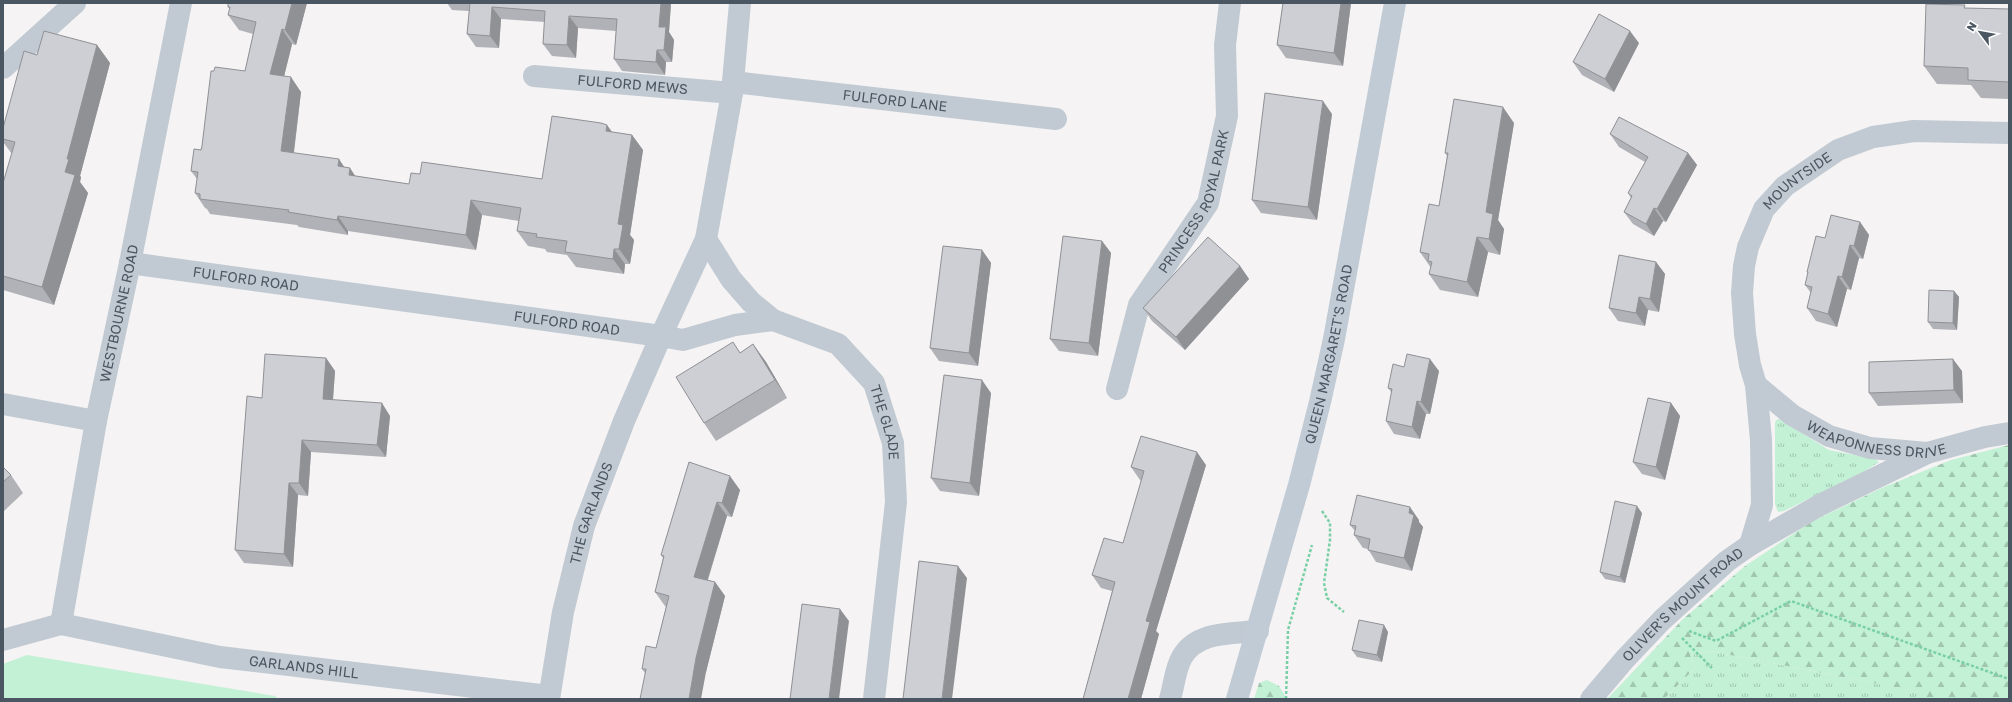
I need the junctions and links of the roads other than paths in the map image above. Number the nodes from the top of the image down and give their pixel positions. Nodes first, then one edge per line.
1 (75, 3) edge
2 (181, 3) edge
3 (740, 3) edge
4 (1230, 3) edge
5 (1395, 3) edge
6 (3, 68) edge
7 (534, 76) dead end
8 (733, 88) junction
9 (1056, 119) dead end
10 (2009, 133) edge
11 (706, 239) junction
12 (130, 263) junction
13 (773, 320) junction
14 (661, 336) junction
15 (1756, 385) junction
16 (1117, 389) dead end
17 (3, 404) edge
18 (96, 421) junction
19 (2009, 433) edge
20 (1927, 453) junction
21 (1750, 544) junction
22 (61, 624) junction
23 (1258, 631) junction
24 (3, 640) edge
25 (549, 697) edge
26 (874, 699) edge
27 (1170, 699) edge
28 (1237, 699) edge
29 (1591, 699) edge

1 - 6 street
2 - 12 street, WESTBOURNE ROAD
3 - 8 street
4 - 16 street, PRINCESS ROYAL PARK
5 - 23 main road, QUEEN MARGARET'S ROAD
7 - 8 street, FULFORD MEWS
8 - 9 street, FULFORD LANE
8 - 11 street
10 - 15 street, MOUNTSIDE
11 - 13 street
11 - 14 street
12 - 14 street, FULFORD ROAD
12 - 18 street, WESTBOURNE ROAD
13 - 14 street, THE GLADE
13 - 26 street, THE GLADE
14 - 25 street, THE GARLANDS
15 - 20 street, WEAPONNESS DRIVE
15 - 21 street, OLIVER'S MOUNT ROAD
17 - 18 street
18 - 22 street, WESTBOURNE ROAD
19 - 20 street, WEAPONNESS DRIVE
20 - 21 street
21 - 29 street, OLIVER'S MOUNT ROAD
22 - 24 street
22 - 25 street, GARLANDS HILL
23 - 27 street
23 - 28 main road, QUEEN MARGARET'S ROAD

